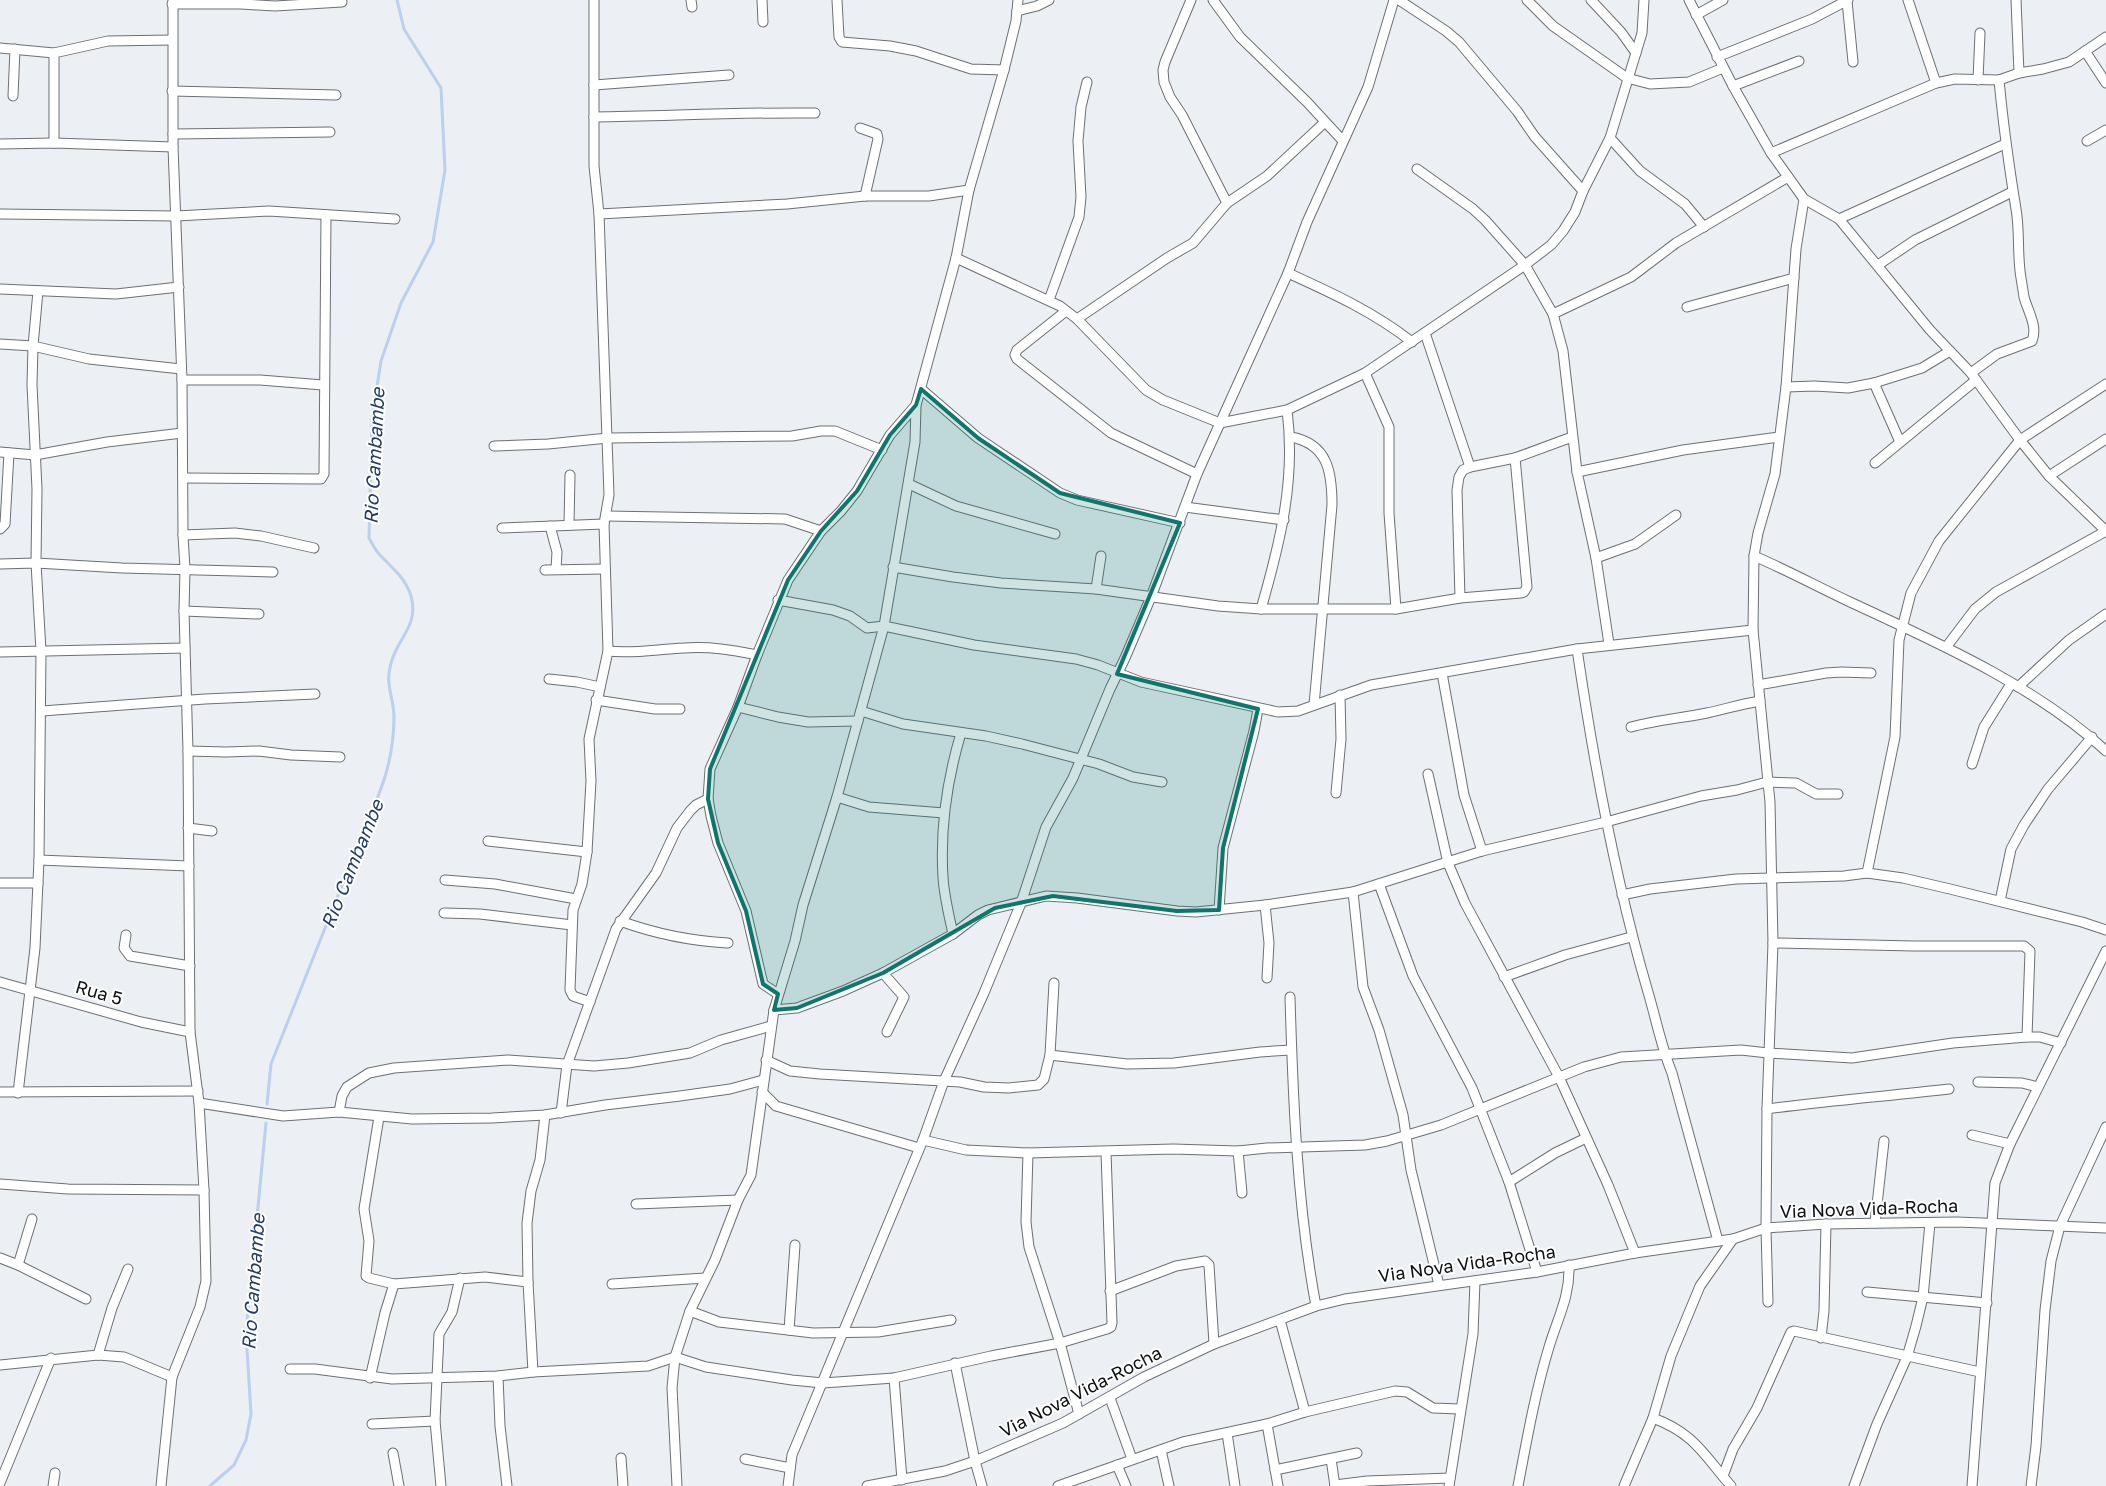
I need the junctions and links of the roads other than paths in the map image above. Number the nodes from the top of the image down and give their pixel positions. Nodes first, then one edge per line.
1 (594, 0) edge
2 (762, 0) edge
3 (837, 0) edge
4 (1018, 0) edge
5 (1049, 0) edge
6 (1191, 0) edge
7 (1213, 0) edge
8 (1394, 0) edge
9 (1399, 0) edge
10 (1527, 0) edge
11 (1591, 0) edge
12 (1644, 0) edge
13 (1689, 0) edge
14 (1724, 0) edge
15 (1847, 0) edge
16 (1908, 0) edge
17 (2016, 0) edge
18 (172, 2) edge
19 (342, 2) dead end
20 (275, 3) edge
21 (1017, 11) junction
22 (1696, 15) junction
23 (763, 22) dead end
24 (1980, 33) dead end
25 (2106, 37) edge
26 (172, 40) junction
27 (0, 48) edge
28 (15, 49) junction
29 (1636, 52) junction
30 (2086, 52) junction
31 (54, 53) junction
32 (1717, 57) junction
33 (1799, 61) dead end
34 (1853, 62) dead end
35 (1723, 68) junction
36 (1004, 70) junction
37 (2019, 72) junction
38 (729, 75) dead end
39 (1627, 78) junction
40 (1978, 80) junction
41 (1999, 80) junction
42 (1087, 82) dead end
43 (2106, 82) edge
44 (1936, 83) junction
45 (594, 85) junction
46 (1733, 86) junction
47 (172, 91) junction
48 (336, 95) dead end
49 (13, 96) dead end
50 (815, 113) dead end
51 (594, 117) junction
52 (1325, 122) junction
53 (860, 128) dead end
54 (2106, 130) edge
55 (330, 132) dead end
56 (174, 134) junction
57 (1610, 138) junction
58 (1343, 141) junction
59 (2087, 141) dead end
60 (54, 143) junction
61 (0, 144) edge
62 (2005, 144) junction
63 (173, 147) junction
64 (1772, 153) junction
65 (1417, 170) dead end
66 (1788, 176) junction
67 (969, 190) junction
68 (1583, 191) junction
69 (2012, 192) junction
70 (865, 196) junction
71 (1804, 199) junction
72 (1227, 203) junction
73 (0, 214) edge
74 (599, 214) junction
75 (326, 215) junction
76 (176, 216) junction
77 (395, 219) dead end
78 (1839, 219) junction
79 (1704, 227) junction
80 (956, 258) junction
81 (1524, 265) junction
82 (1878, 265) junction
83 (1288, 273) junction
84 (1794, 278) junction
85 (179, 287) junction
86 (0, 289) edge
87 (38, 291) junction
88 (1049, 300) junction
89 (1687, 307) dead end
90 (1066, 311) junction
91 (1553, 314) junction
92 (1077, 319) junction
93 (1425, 333) junction
94 (1412, 342) junction
95 (0, 344) edge
96 (33, 346) junction
97 (1950, 351) junction
98 (181, 369) junction
99 (1365, 373) junction
100 (1973, 377) junction
101 (182, 380) junction
102 (1874, 382) junction
103 (2106, 384) edge
104 (323, 385) junction
105 (1786, 387) junction
106 (921, 389) junction
107 (916, 406) junction
108 (1287, 410) junction
109 (1220, 423) junction
110 (182, 433) junction
111 (1290, 437) junction
112 (1572, 437) junction
113 (1779, 437) junction
114 (608, 438) junction
115 (2106, 439) edge
116 (2020, 440) junction
117 (1900, 442) junction
118 (494, 446) dead end
119 (882, 450) junction
120 (5, 452) edge
121 (35, 455) junction
122 (1515, 458) junction
123 (1875, 463) dead end
124 (1470, 466) junction
125 (1577, 472) junction
126 (1197, 474) junction
127 (570, 475) dead end
128 (2049, 476) junction
129 (183, 478) junction
130 (909, 484) junction
131 (1185, 507) junction
132 (1676, 514) dead end
133 (605, 520) junction
134 (1284, 520) junction
135 (1180, 523) junction
136 (569, 525) junction
137 (550, 526) junction
138 (502, 528) dead end
139 (0, 529) edge
140 (821, 531) junction
141 (2106, 531) edge
142 (1055, 534) dead end
143 (182, 535) junction
144 (314, 548) dead end
145 (1101, 556) dead end
146 (1754, 556) junction
147 (1596, 558) junction
148 (36, 563) junction
149 (0, 564) edge
150 (893, 567) junction
151 (185, 569) junction
152 (605, 569) junction
153 (545, 570) dead end
154 (556, 570) junction
155 (273, 572) dead end
156 (1096, 588) junction
157 (1151, 597) junction
158 (1460, 598) junction
159 (778, 600) junction
160 (1261, 609) junction
161 (1396, 609) junction
162 (1322, 610) junction
163 (184, 611) junction
164 (259, 614) dead end
165 (2106, 614) edge
166 (1903, 625) junction
167 (884, 626) junction
168 (1753, 630) junction
169 (1609, 644) junction
170 (1947, 646) junction
171 (185, 648) junction
172 (1577, 649) junction
173 (41, 651) junction
174 (608, 651) junction
175 (0, 652) edge
176 (757, 655) junction
177 (1442, 673) junction
178 (1871, 673) dead end
179 (1117, 674) junction
180 (549, 679) dead end
181 (1758, 686) junction
182 (2015, 686) junction
183 (600, 687) junction
184 (315, 694) dead end
185 (1340, 695) junction
186 (596, 700) junction
187 (186, 701) junction
188 (1760, 701) junction
189 (1314, 705) junction
190 (738, 707) junction
191 (680, 709) dead end
192 (1258, 709) junction
193 (861, 710) junction
194 (42, 711) junction
195 (858, 721) junction
196 (1631, 727) dead end
197 (961, 733) junction
198 (2092, 737) junction
199 (2106, 750) edge
200 (188, 751) junction
201 (340, 757) dead end
202 (1080, 759) junction
203 (1972, 764) dead end
204 (1428, 774) dead end
205 (1162, 782) dead end
206 (1768, 782) junction
207 (1336, 793) dead end
208 (1838, 794) dead end
209 (837, 797) junction
210 (708, 799) junction
211 (944, 813) junction
212 (1606, 822) junction
213 (188, 828) junction
214 (212, 832) dead end
215 (488, 841) dead end
216 (1482, 851) junction
217 (587, 852) junction
218 (39, 860) junction
219 (1448, 863) junction
220 (189, 866) junction
221 (1867, 873) junction
222 (1770, 879) junction
223 (445, 880) dead end
224 (0, 883) edge
225 (38, 883) junction
226 (1379, 884) junction
227 (1354, 892) junction
228 (1622, 895) junction
229 (576, 899) junction
230 (2000, 901) junction
231 (1020, 903) junction
232 (1265, 905) junction
233 (1218, 910) junction
234 (444, 913) dead end
235 (620, 921) junction
236 (572, 925) junction
237 (2106, 930) edge
238 (953, 934) junction
239 (126, 935) dead end
240 (1632, 937) junction
241 (728, 943) dead end
242 (1773, 943) junction
243 (2106, 951) edge
244 (190, 966) junction
245 (884, 973) junction
246 (1504, 977) junction
247 (1268, 978) dead end
248 (0, 982) edge
249 (1054, 983) dead end
250 (31, 990) junction
251 (778, 994) junction
252 (1290, 998) dead end
253 (590, 1002) junction
254 (774, 1010) junction
255 (771, 1026) junction
256 (190, 1032) junction
257 (886, 1032) dead end
258 (2027, 1037) junction
259 (2061, 1043) junction
260 (1291, 1050) junction
261 (1664, 1054) junction
262 (1768, 1054) junction
263 (1050, 1055) junction
264 (766, 1060) junction
265 (567, 1065) junction
266 (1559, 1077) junction
267 (763, 1080) junction
268 (944, 1081) junction
269 (1978, 1082) dead end
270 (2038, 1087) junction
271 (1949, 1089) dead end
272 (198, 1091) junction
273 (0, 1092) edge
274 (762, 1092) junction
275 (18, 1093) junction
276 (199, 1103) junction
277 (1766, 1109) junction
278 (1480, 1110) junction
279 (339, 1112) junction
280 (561, 1112) junction
281 (545, 1115) junction
282 (378, 1117) junction
283 (2106, 1126) edge
284 (1407, 1135) junction
285 (1972, 1135) dead end
286 (1586, 1138) junction
287 (1884, 1141) dead end
288 (921, 1144) junction
289 (2010, 1144) junction
290 (1297, 1147) junction
291 (1238, 1151) junction
292 (1106, 1152) junction
293 (1028, 1153) junction
294 (1509, 1182) junction
295 (0, 1184) edge
296 (204, 1190) junction
297 (1242, 1193) dead end
298 (738, 1200) junction
299 (636, 1204) dead end
300 (32, 1219) dead end
301 (1875, 1223) junction
302 (1930, 1223) junction
303 (1991, 1223) junction
304 (1826, 1224) junction
305 (2060, 1226) junction
306 (1766, 1228) junction
307 (2106, 1228) edge
308 (1733, 1239) junction
309 (1718, 1241) junction
310 (795, 1245) dead end
311 (1635, 1253) junction
312 (0, 1258) edge
313 (18, 1264) junction
314 (1569, 1265) junction
315 (128, 1269) dead end
316 (1537, 1272) junction
317 (460, 1278) junction
318 (706, 1278) junction
319 (1475, 1281) junction
320 (528, 1282) junction
321 (394, 1284) junction
322 (612, 1284) dead end
323 (1439, 1285) junction
324 (1110, 1291) junction
325 (1867, 1292) dead end
326 (1923, 1296) junction
327 (86, 1299) dead end
328 (1768, 1302) dead end
329 (1987, 1303) junction
330 (1316, 1306) junction
331 (690, 1311) junction
332 (951, 1320) dead end
333 (1280, 1320) junction
334 (789, 1330) junction
335 (844, 1334) junction
336 (1821, 1338) junction
337 (1060, 1343) junction
338 (1214, 1344) junction
339 (98, 1355) junction
340 (1907, 1356) junction
341 (676, 1357) junction
342 (51, 1358) junction
343 (955, 1363) junction
344 (0, 1365) edge
345 (290, 1369) dead end
346 (533, 1372) junction
347 (1980, 1372) junction
348 (172, 1376) junction
349 (498, 1376) junction
350 (370, 1378) junction
351 (436, 1378) junction
352 (894, 1378) junction
353 (822, 1383) junction
354 (1110, 1398) junction
355 (1460, 1409) junction
356 (1305, 1412) junction
357 (1078, 1414) junction
358 (1653, 1418) junction
359 (435, 1421) junction
360 (372, 1424) dead end
361 (1267, 1424) junction
362 (1226, 1433) junction
363 (1160, 1450) junction
364 (393, 1454) dead end
365 (1357, 1454) dead end
366 (621, 1458) dead end
367 (745, 1459) dead end
368 (1331, 1459) junction
369 (1132, 1460) junction
370 (975, 1461) junction
371 (1118, 1465) junction
372 (790, 1468) junction
373 (1276, 1470) junction
374 (55, 1473) dead end
375 (1723, 1476) junction
376 (902, 1480) junction
377 (1086, 1482) edge
378 (1450, 1482) edge
379 (0, 1483) edge
380 (53, 1486) edge
381 (161, 1486) edge
382 (399, 1486) edge
383 (441, 1486) edge
384 (507, 1486) edge
385 (623, 1486) edge
386 (677, 1486) edge
387 (788, 1486) edge
388 (870, 1486) edge
389 (982, 1486) edge
390 (1058, 1486) edge
391 (1126, 1486) edge
392 (1169, 1486) edge
393 (1235, 1486) edge
394 (1278, 1486) edge
395 (1335, 1486) edge
396 (1518, 1486) edge
397 (1624, 1486) edge
398 (1732, 1486) edge
399 (1854, 1486) edge
400 (1972, 1486) edge
401 (2031, 1486) edge

1 - 45 street
2 - 23 street
3 - 36 street
4 - 21 street
5 - 21 street
6 - 72 street
7 - 52 street
8 - 58 street
9 - 68 street
10 - 39 street
11 - 29 street
12 - 29 street
13 - 22 street
14 - 22 street
15 - 32 street
15 - 34 street
16 - 44 street
17 - 37 street
18 - 20 street
18 - 26 street
19 - 20 street
21 - 36 street
22 - 32 street
24 - 40 street
25 - 30 street
26 - 31 street
26 - 47 street
27 - 28 street
28 - 31 street
28 - 49 street
29 - 39 street
30 - 37 street
30 - 43 street
31 - 60 street
32 - 35 street
33 - 46 street
35 - 39 street
35 - 46 street
36 - 67 street
37 - 41 street
38 - 45 street
39 - 57 street
40 - 41 street
40 - 44 street
41 - 62 street
42 - 88 street
44 - 64 street
45 - 51 street
46 - 64 street
47 - 48 street
47 - 56 street
50 - 51 street
51 - 74 street
52 - 58 street
52 - 72 street
53 - 70 street
54 - 59 street
55 - 56 street
56 - 63 street
57 - 68 street
57 - 79 street
58 - 83 street
60 - 61 street
60 - 63 street
62 - 69 street
62 - 78 street
63 - 76 street
64 - 66 street
65 - 81 street
66 - 71 street
66 - 79 street
67 - 70 street
67 - 80 street
68 - 81 street
69 - 82 street
69 - 100 street
70 - 74 street
71 - 78 street
71 - 84 street
72 - 92 street
73 - 76 street
74 - 114 street
75 - 76 street
75 - 77 street
75 - 104 street
76 - 85 street
78 - 82 street
79 - 91 street
80 - 88 street
80 - 106 street
81 - 91 street
81 - 93 street
82 - 97 street
83 - 94 street
83 - 109 street
84 - 89 street
84 - 105 street
85 - 87 street
85 - 98 street
86 - 87 street
87 - 96 street
88 - 90 street
90 - 92 street
90 - 126 street
91 - 112 street
92 - 109 street
93 - 94 street
93 - 124 street
94 - 99 street
95 - 96 street
96 - 98 street
96 - 121 street
97 - 100 street
97 - 102 street
98 - 101 street
99 - 108 street
99 - 161 street
100 - 116 street
100 - 117 street
101 - 104 street
101 - 110 street
102 - 105 street
102 - 117 street
103 - 116 street
104 - 129 street
105 - 113 street
106 - 107 street
106 - 135 street
107 - 119 street
107 - 130 street
108 - 109 street
108 - 111 street
109 - 126 street
110 - 121 street
110 - 129 street
111 - 134 street
111 - 162 street
112 - 122 street
112 - 125 street
113 - 125 street
113 - 146 street
114 - 118 street
114 - 119 street
114 - 133 street
115 - 128 street
116 - 128 street
116 - 166 street
117 - 123 street
119 - 140 street
120 - 121 street
120 - 139 street
121 - 148 street
122 - 124 street
122 - 158 street
124 - 158 street
125 - 147 street
126 - 131 street
127 - 136 street
128 - 141 street
129 - 143 street
130 - 142 street
130 - 150 street
131 - 134 street
131 - 135 street
132 - 147 street
133 - 136 street
133 - 140 street
133 - 152 street
134 - 160 street
135 - 157 street
136 - 137 street
137 - 138 street
137 - 154 street
140 - 159 street
141 - 170 street
143 - 144 street
143 - 151 street
145 - 156 street
146 - 166 street
146 - 168 street
147 - 169 street
148 - 149 street
148 - 151 street
148 - 173 street
150 - 156 street
150 - 167 street
151 - 155 street
151 - 163 street
152 - 154 street
152 - 174 street
153 - 154 street
156 - 157 street
157 - 160 street
157 - 179 street
158 - 161 street
159 - 167 street
159 - 176 street
160 - 162 street
161 - 162 street
162 - 189 street
163 - 164 street
163 - 171 street
165 - 182 street
166 - 170 street
166 - 221 street
167 - 179 street
167 - 193 street
168 - 169 street
168 - 181 street
169 - 172 street
170 - 182 street
171 - 173 street
171 - 187 street
172 - 177 street
172 - 212 street
173 - 175 street
173 - 194 street
174 - 176 street
174 - 183 street
176 - 190 street
177 - 185 street
177 - 216 street
178 - 181 street
179 - 192 street
179 - 202 street
180 - 183 street
181 - 188 street
182 - 198 street
182 - 203 street
183 - 186 street
184 - 187 street
185 - 189 street
185 - 207 street
186 - 191 street
186 - 217 street
187 - 194 street
187 - 200 street
188 - 196 street
188 - 206 street
189 - 192 street
190 - 195 street
190 - 210 street
192 - 233 street
193 - 195 street
193 - 197 street
194 - 218 street
195 - 209 street
197 - 202 street
197 - 211 street
198 - 199 street
198 - 230 street
200 - 201 street
200 - 213 street
202 - 205 street
202 - 231 street
204 - 219 street
206 - 208 street
206 - 212 street
206 - 222 street
209 - 211 street
209 - 251 street
210 - 235 street
210 - 251 street
211 - 238 street
212 - 216 street
212 - 228 street
213 - 214 street
213 - 220 street
215 - 217 street
216 - 219 street
217 - 229 street
218 - 220 street
218 - 225 street
219 - 226 street
219 - 246 street
220 - 244 street
221 - 222 street
221 - 230 street
222 - 228 street
222 - 242 street
223 - 229 street
224 - 225 street
225 - 250 street
226 - 227 street
226 - 278 street
227 - 232 street
227 - 284 street
228 - 240 street
229 - 236 street
230 - 237 street
231 - 233 street
231 - 238 street
231 - 268 street
232 - 233 street
232 - 247 street
234 - 236 street
235 - 241 street
235 - 253 street
236 - 253 street
238 - 245 street
239 - 244 street
240 - 246 street
240 - 261 street
242 - 258 street
242 - 262 street
243 - 259 street
244 - 256 street
245 - 254 street
245 - 257 street
246 - 266 street
248 - 250 street, Rua 5
249 - 263 street
250 - 256 street, Rua 5
250 - 275 street
251 - 254 street
252 - 260 street
253 - 265 street
254 - 255 street
255 - 264 street
255 - 265 street
256 - 272 street
258 - 259 street
258 - 262 street
259 - 270 street
260 - 263 street
260 - 290 street
261 - 262 street
261 - 266 street
261 - 309 street
262 - 277 street
263 - 268 street
264 - 267 street
264 - 268 street
265 - 279 street
265 - 280 street
266 - 278 street
266 - 286 street
267 - 274 street
267 - 280 street
268 - 288 street
269 - 270 street
270 - 289 street
271 - 277 street
272 - 275 street
272 - 276 street
273 - 275 street
274 - 288 street
274 - 298 street
276 - 279 street
276 - 296 street
277 - 306 street
278 - 284 street
278 - 294 street
279 - 282 street
280 - 281 street
281 - 282 street
281 - 320 street
282 - 321 street
283 - 305 street
284 - 290 street
284 - 323 street
285 - 289 street
286 - 294 street
286 - 311 street
287 - 301 street
288 - 293 street
288 - 335 street
289 - 303 street
290 - 291 street
290 - 330 street
291 - 292 street
291 - 297 street
292 - 293 street
292 - 324 street
293 - 337 street
294 - 316 street
295 - 296 street
296 - 348 street
298 - 299 street
298 - 318 street
300 - 313 street
301 - 302 street, Via Nova Vida-Rocha
301 - 304 street, Via Nova Vida-Rocha
302 - 303 street, Via Nova Vida-Rocha
302 - 326 street
303 - 305 street, Via Nova Vida-Rocha
303 - 329 street
304 - 306 street, Via Nova Vida-Rocha
304 - 336 street
305 - 307 street, Via Nova Vida-Rocha
305 - 401 street
306 - 308 street, Via Nova Vida-Rocha
306 - 328 street
308 - 309 street, Via Nova Vida-Rocha
308 - 358 street
309 - 311 street, Via Nova Vida-Rocha
310 - 334 street
311 - 314 street, Via Nova Vida-Rocha
312 - 313 street
313 - 327 street
314 - 316 street, Via Nova Vida-Rocha
314 - 396 street
315 - 339 street
316 - 319 street, Via Nova Vida-Rocha
317 - 320 street
317 - 321 street
317 - 351 street
318 - 322 street
318 - 331 street
319 - 323 street, Via Nova Vida-Rocha
319 - 355 street
320 - 346 street
321 - 350 street
323 - 330 street, Via Nova Vida-Rocha
324 - 337 street
324 - 338 street
325 - 326 street
326 - 329 street
326 - 340 street
329 - 347 street
330 - 333 street, Via Nova Vida-Rocha
331 - 334 street
331 - 341 street
332 - 335 street
333 - 338 street, Via Nova Vida-Rocha
333 - 356 street
334 - 335 street
335 - 353 street
336 - 340 street
336 - 375 street
337 - 343 street
337 - 357 street
338 - 354 street, Via Nova Vida-Rocha
339 - 342 street
339 - 348 street
340 - 347 street
340 - 399 street
341 - 346 street
341 - 353 street
341 - 386 street
342 - 344 street
342 - 379 street
343 - 352 street
343 - 370 street
345 - 350 street
346 - 349 street
347 - 400 street
348 - 381 street
349 - 351 street
349 - 384 street
350 - 351 street
351 - 359 street
352 - 353 street
352 - 376 street
353 - 372 street
354 - 357 street, Via Nova Vida-Rocha
354 - 369 street
355 - 356 street
355 - 378 street
356 - 361 street
357 - 370 street, Via Nova Vida-Rocha
358 - 375 street
358 - 397 street
359 - 360 street
359 - 383 street
361 - 362 street
361 - 373 street
362 - 363 street
362 - 393 street
363 - 369 street
363 - 392 street
364 - 382 street
365 - 368 street
366 - 385 street
367 - 372 street
368 - 373 street
368 - 395 street
369 - 371 street
370 - 376 street, Via Nova Vida-Rocha
370 - 389 street
371 - 377 street
371 - 391 street
372 - 387 street
373 - 394 street
374 - 380 street
375 - 398 street
376 - 388 street, Via Nova Vida-Rocha
377 - 390 street
378 - 395 street

